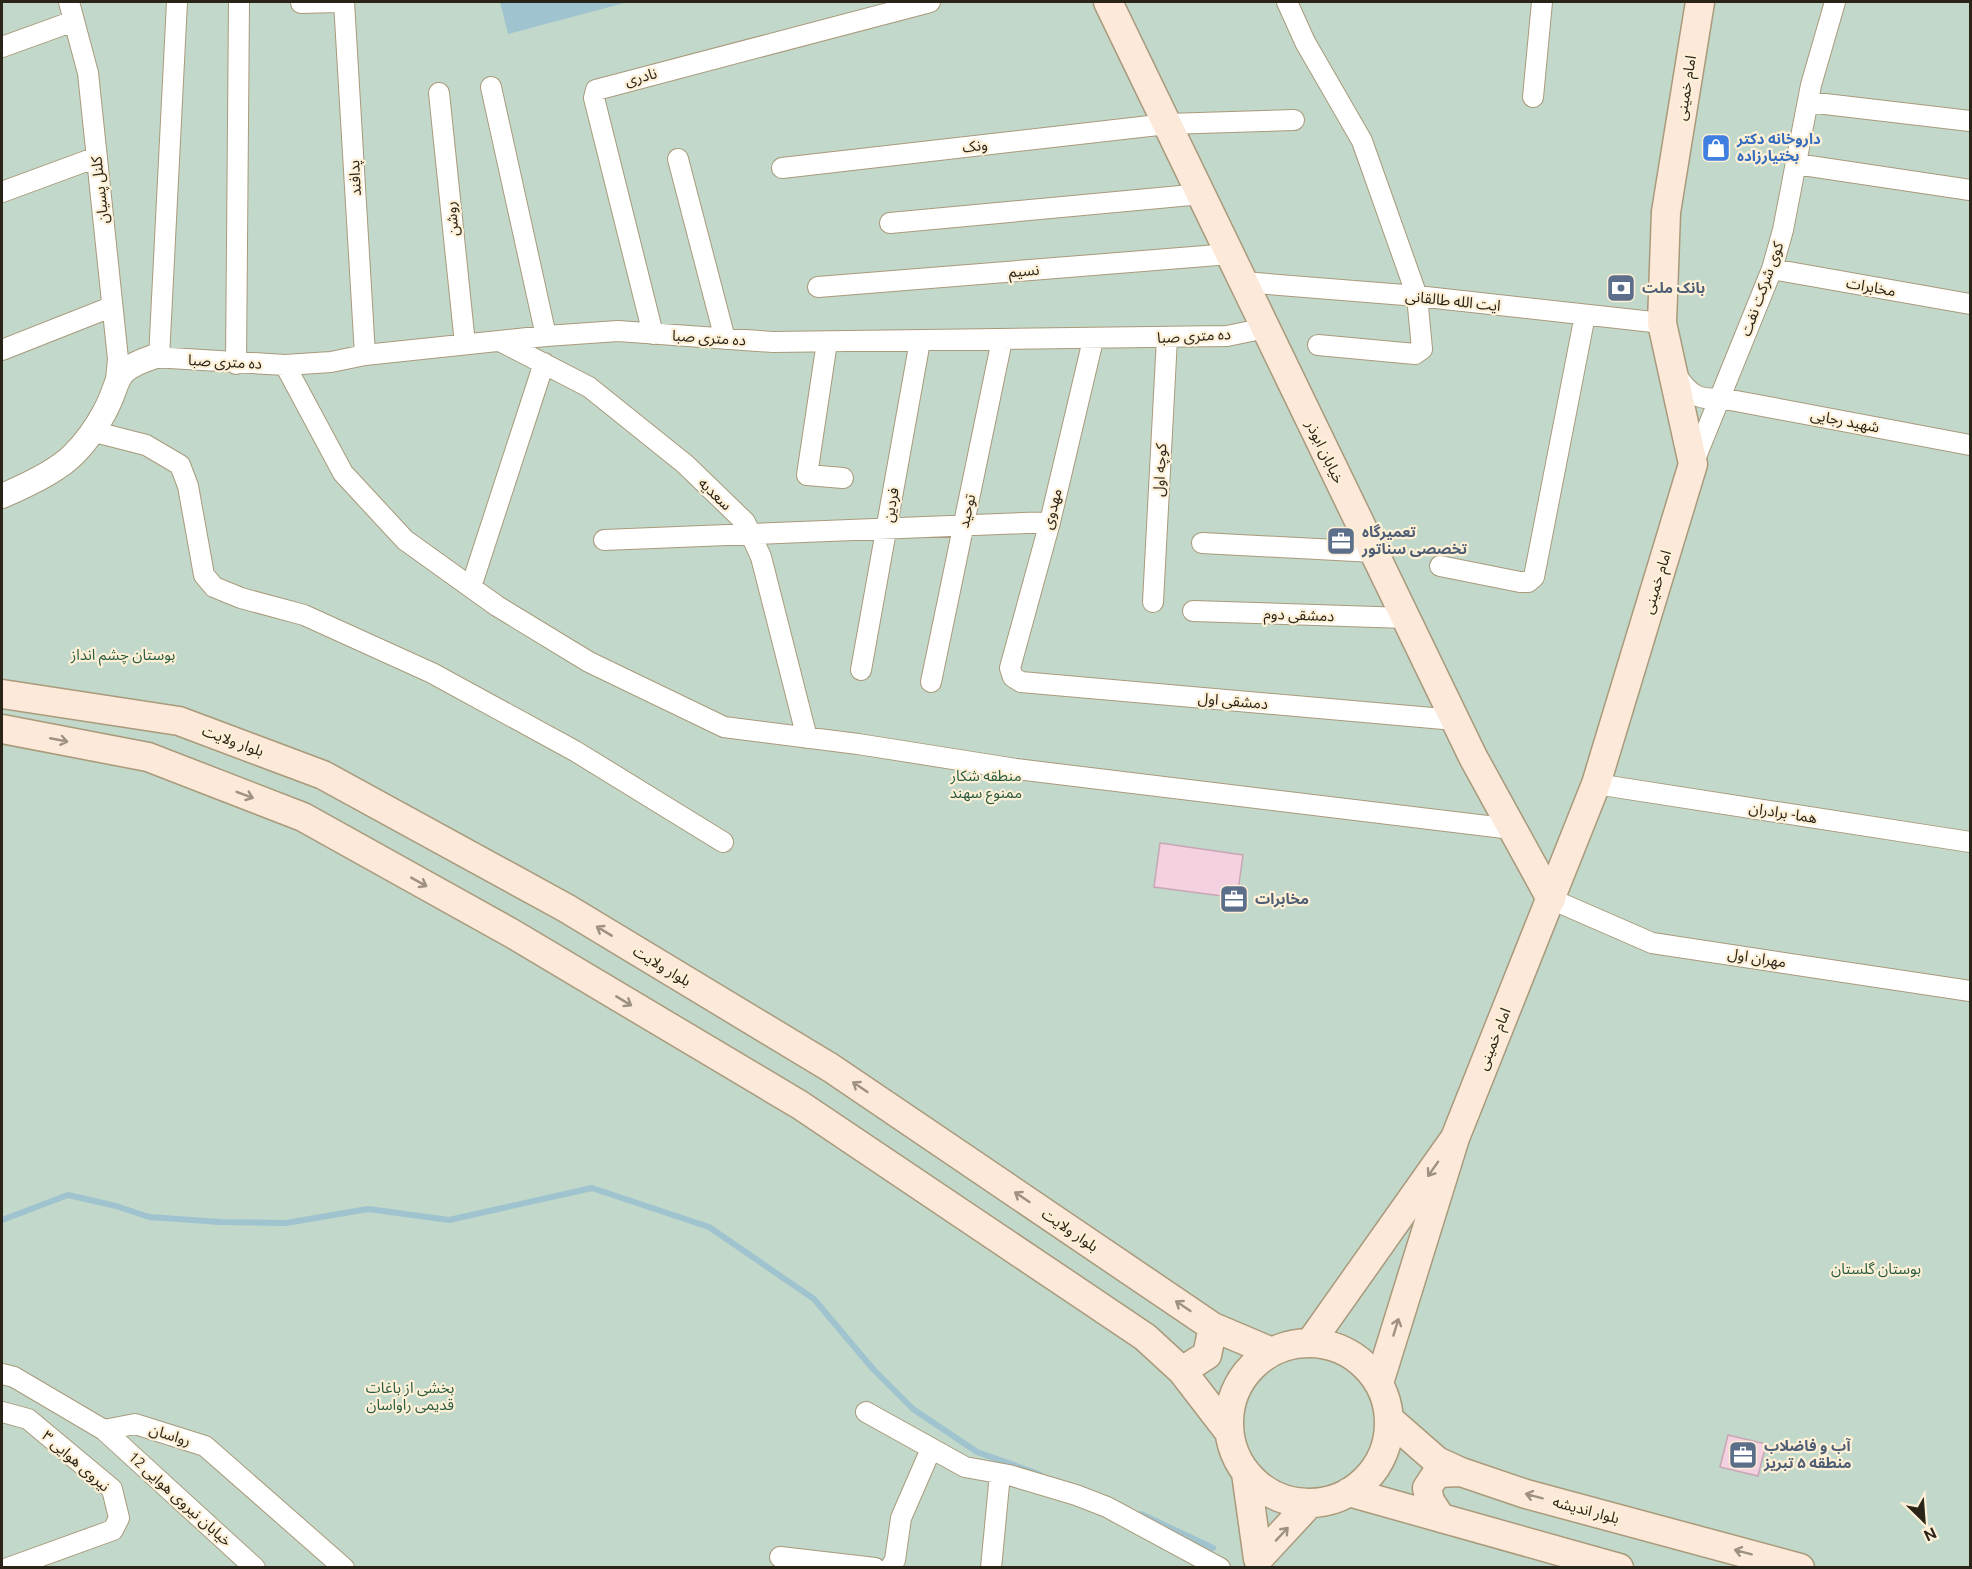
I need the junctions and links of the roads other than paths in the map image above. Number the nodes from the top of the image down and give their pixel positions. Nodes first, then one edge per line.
1 (69, 2) edge
2 (177, 2) edge
3 (239, 2) edge
4 (338, 2) edge
5 (344, 2) edge
6 (930, 2) edge
7 (1108, 2) edge
8 (1287, 2) edge
9 (1542, 2) edge
10 (1700, 2) edge
11 (1835, 2) edge
12 (301, 3) dead end
13 (74, 21) junction
14 (2, 47) edge
15 (491, 87) dead end
16 (439, 93) dead end
17 (1533, 97) dead end
18 (1808, 102) junction
19 (1294, 120) dead end
20 (1971, 121) edge
21 (1167, 124) junction
22 (97, 157) junction
23 (678, 159) dead end
24 (1796, 164) junction
25 (782, 168) dead end
26 (1971, 190) edge
27 (2, 192) edge
28 (1202, 194) junction
29 (890, 223) dead end
30 (1230, 254) junction
31 (1772, 269) junction
32 (1243, 282) junction
33 (818, 287) dead end
34 (1417, 296) junction
35 (1971, 304) edge
36 (111, 307) junction
37 (1585, 315) junction
38 (1662, 323) junction
39 (1266, 328) junction
40 (653, 334) junction
41 (546, 336) junction
42 (1167, 338) junction
43 (724, 339) junction
44 (1002, 340) junction
45 (1093, 340) junction
46 (500, 341) junction
47 (920, 341) junction
48 (826, 342) junction
49 (465, 344) junction
50 (1317, 345) dead end
51 (2, 350) edge
52 (365, 355) junction
53 (156, 358) junction
54 (544, 363) junction
55 (236, 364) junction
56 (285, 365) junction
57 (1674, 372) junction
58 (116, 380) junction
59 (1720, 398) junction
60 (91, 431) junction
61 (1971, 445) edge
62 (1693, 464) junction
63 (843, 478) dead end
64 (2, 496) edge
65 (1050, 522) junction
66 (964, 525) junction
67 (887, 528) junction
68 (750, 534) junction
69 (604, 540) dead end
70 (1202, 543) dead end
71 (1374, 552) junction
72 (1440, 566) dead end
73 (471, 587) junction
74 (1153, 602) dead end
75 (1193, 611) dead end
76 (1406, 618) junction
77 (861, 670) dead end
78 (1013, 676) joint
79 (931, 682) dead end
80 (2, 694) edge
81 (1455, 720) junction
82 (2, 729) edge
83 (807, 738) junction
84 (1596, 784) junction
85 (1512, 829) junction
86 (723, 842) dead end
87 (1971, 842) edge
88 (1551, 899) junction
89 (1971, 991) edge
90 (1455, 1138) junction
91 (1213, 1327) junction
92 (1310, 1343) junction
93 (1272, 1352) junction
94 (1182, 1371) junction
95 (2, 1374) edge
96 (1379, 1383) junction
97 (2, 1412) edge
98 (866, 1412) dead end
99 (1389, 1419) junction
100 (104, 1430) junction
101 (1229, 1432) junction
102 (931, 1449) junction
103 (1461, 1472) junction
104 (1246, 1473) junction
105 (999, 1474) junction
106 (1349, 1492) junction
107 (1310, 1503) junction
108 (1441, 1518) junction
109 (780, 1557) dead end
110 (1258, 1563) edge
111 (8, 1568) edge
112 (255, 1568) edge
113 (344, 1568) edge
114 (875, 1568) edge
115 (890, 1568) edge
116 (991, 1568) edge
117 (1220, 1568) edge
118 (1619, 1568) edge
119 (1800, 1568) edge

1 - 13 street, کلنل پسیان
2 - 53 street
3 - 55 street
4 - 12 street
5 - 52 street, پدافند
6 - 40 street, نادری
7 - 21 main road, خیابان ابوذر
8 - 34 street
9 - 17 street
10 - 38 main road, امام خمینی
11 - 18 street, کوی شرکت نفت
13 - 14 street
13 - 22 street, کلنل پسیان
15 - 41 street
16 - 49 street, روشن
18 - 20 street
18 - 24 street, کوی شرکت نفت
19 - 21 street, ونک
21 - 25 street, ونک
21 - 28 main road, خیابان ابوذر
22 - 27 street
22 - 36 street, کلنل پسیان
23 - 43 street
24 - 26 street
24 - 31 street, کوی شرکت نفت
28 - 29 street
28 - 30 main road, خیابان ابوذر
30 - 32 main road, خیابان ابوذر
30 - 33 street, نسیم
31 - 35 street, مخابرات
31 - 59 street, کوی شرکت نفت
32 - 34 street, ایت الله طالقانی
32 - 39 main road, خیابان ابوذر
34 - 37 street, ایت الله طالقانی
34 - 50 street
36 - 51 street
36 - 58 street, کلنل پسیان
37 - 38 street, ایت الله طالقانی
37 - 72 street
38 - 57 main road, امام خمینی
39 - 42 street, ده متری صبا
39 - 71 main road, خیابان ابوذر
40 - 41 street, ده متری صبا
40 - 43 street, ده متری صبا
41 - 46 street, ده متری صبا
42 - 45 street, ده متری صبا
42 - 74 street, کوچه اول
43 - 48 street, ده متری صبا
44 - 45 street, ده متری صبا
44 - 47 street, ده متری صبا
44 - 66 street, توحید
45 - 65 street, مهدوی
46 - 49 street, ده متری صبا
46 - 54 street, سعدیه
47 - 48 street, ده متری صبا
47 - 67 street, فردین
48 - 63 street
49 - 52 street, ده متری صبا
52 - 56 street, ده متری صبا
53 - 55 street, ده متری صبا
53 - 58 street
54 - 68 street, سعدیه
54 - 73 street
55 - 56 street, ده متری صبا
56 - 73 street
57 - 59 street, شهید رجایی
57 - 62 main road, امام خمینی
58 - 60 street
59 - 61 street, شهید رجایی
59 - 62 street, کوی شرکت نفت
60 - 64 street
60 - 86 street
62 - 84 main road, امام خمینی
65 - 66 street
65 - 78 street, مهدوی
66 - 67 street
66 - 79 street, توحید
67 - 68 street
67 - 77 street, فردین
68 - 69 street
68 - 83 street, سعدیه
70 - 71 street
71 - 76 main road, خیابان ابوذر
73 - 83 street
75 - 76 street, دمشقی دوم
76 - 81 main road, خیابان ابوذر
78 - 81 street, دمشقی اول
91 -> 80 main road, بلوار ولایت
81 - 85 main road, خیابان ابوذر
82 -> 94 main road
83 - 85 street
84 - 87 street, هما- برادران
84 - 88 main road, امام خمینی
85 - 88 main road, خیابان ابوذر
88 - 89 street, مهران اول
88 - 90 main road, امام خمینی
90 -> 92 main road
96 -> 90 main road
91 - 93 main road, بلوار ولایت
91 - 94 main road
92 - 93 main road
92 - 96 main road
93 - 101 main road
94 - 101 main road
95 - 100 street
96 - 99 main road
97 - 111 street, نیروی هوایی ۳
98 - 102 street
99 - 103 main road, بلوار اندیشه
99 - 106 main road
100 - 112 street, خیابان نیروی هوایی 12
100 - 113 street, رواسان
101 - 104 main road
102 - 105 street
102 - 115 street
103 - 108 main road
119 -> 103 main road, بلوار اندیشه
104 - 107 main road
104 - 110 main road
105 - 116 street
105 - 117 street
106 - 107 main road
106 - 108 main road
110 -> 107 main road
108 - 118 main road
109 - 114 street

